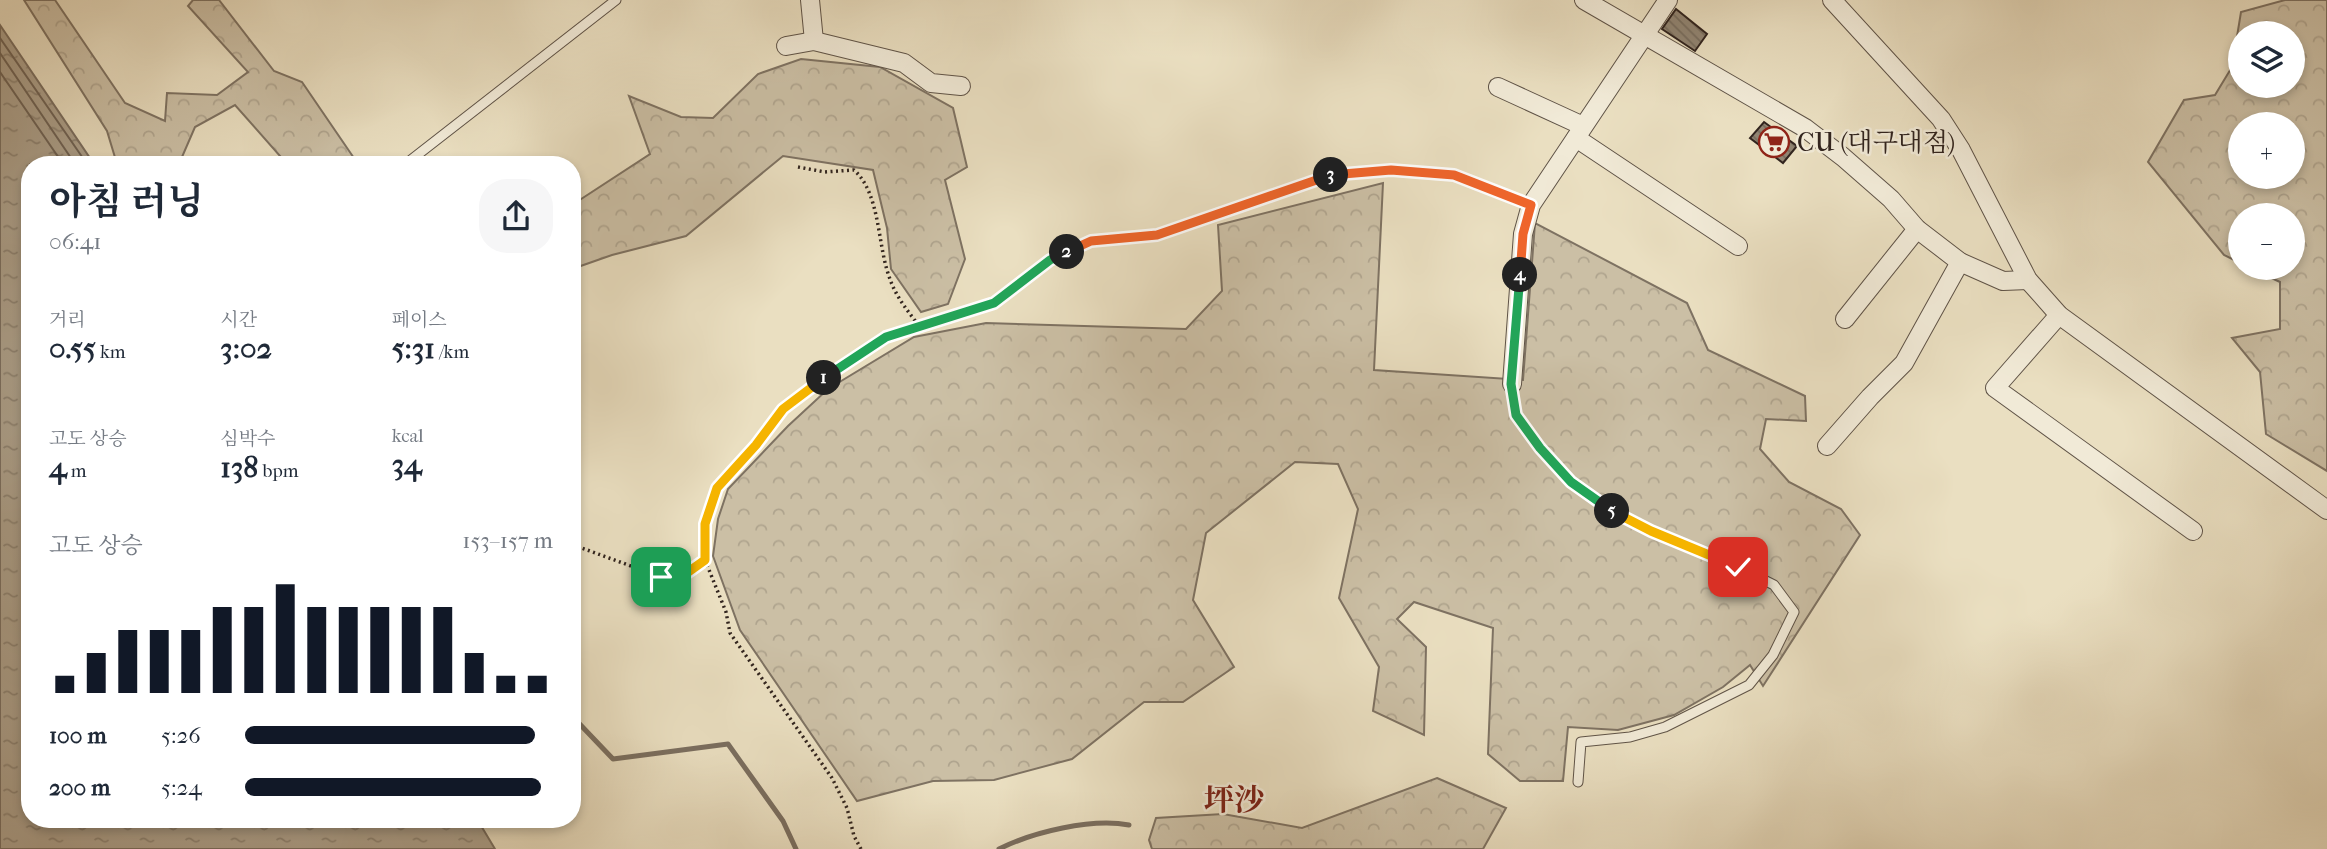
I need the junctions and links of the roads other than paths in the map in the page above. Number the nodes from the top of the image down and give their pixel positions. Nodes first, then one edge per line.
1 (616, 0) edge
2 (810, 0) edge
3 (1584, 0) edge
4 (1668, 0) edge
5 (1832, 0) edge
6 (1646, 34) junction
7 (814, 41) junction
8 (786, 46) dead end
9 (961, 86) dead end
10 (1497, 87) dead end
11 (1580, 132) junction
12 (416, 156) edge
13 (1917, 229) junction
14 (1738, 246) dead end
15 (1960, 262) junction
16 (2028, 280) junction
17 (2059, 315) junction
18 (1845, 319) dead end
19 (1511, 384) joint
20 (1827, 446) dead end
21 (2327, 510) edge
22 (2193, 531) dead end
23 (1578, 782) dead end

1 - 12 lane
2 - 7 street
3 - 6 street
4 - 6 street
5 - 16 street
6 - 11 street
6 - 13 street
7 - 8 street
7 - 9 street
10 - 11 street
11 - 14 street
11 - 19 street
13 - 15 street
13 - 18 street
15 - 16 street
15 - 20 street
16 - 17 street
17 - 21 street
17 - 22 street
19 - 23 lane

